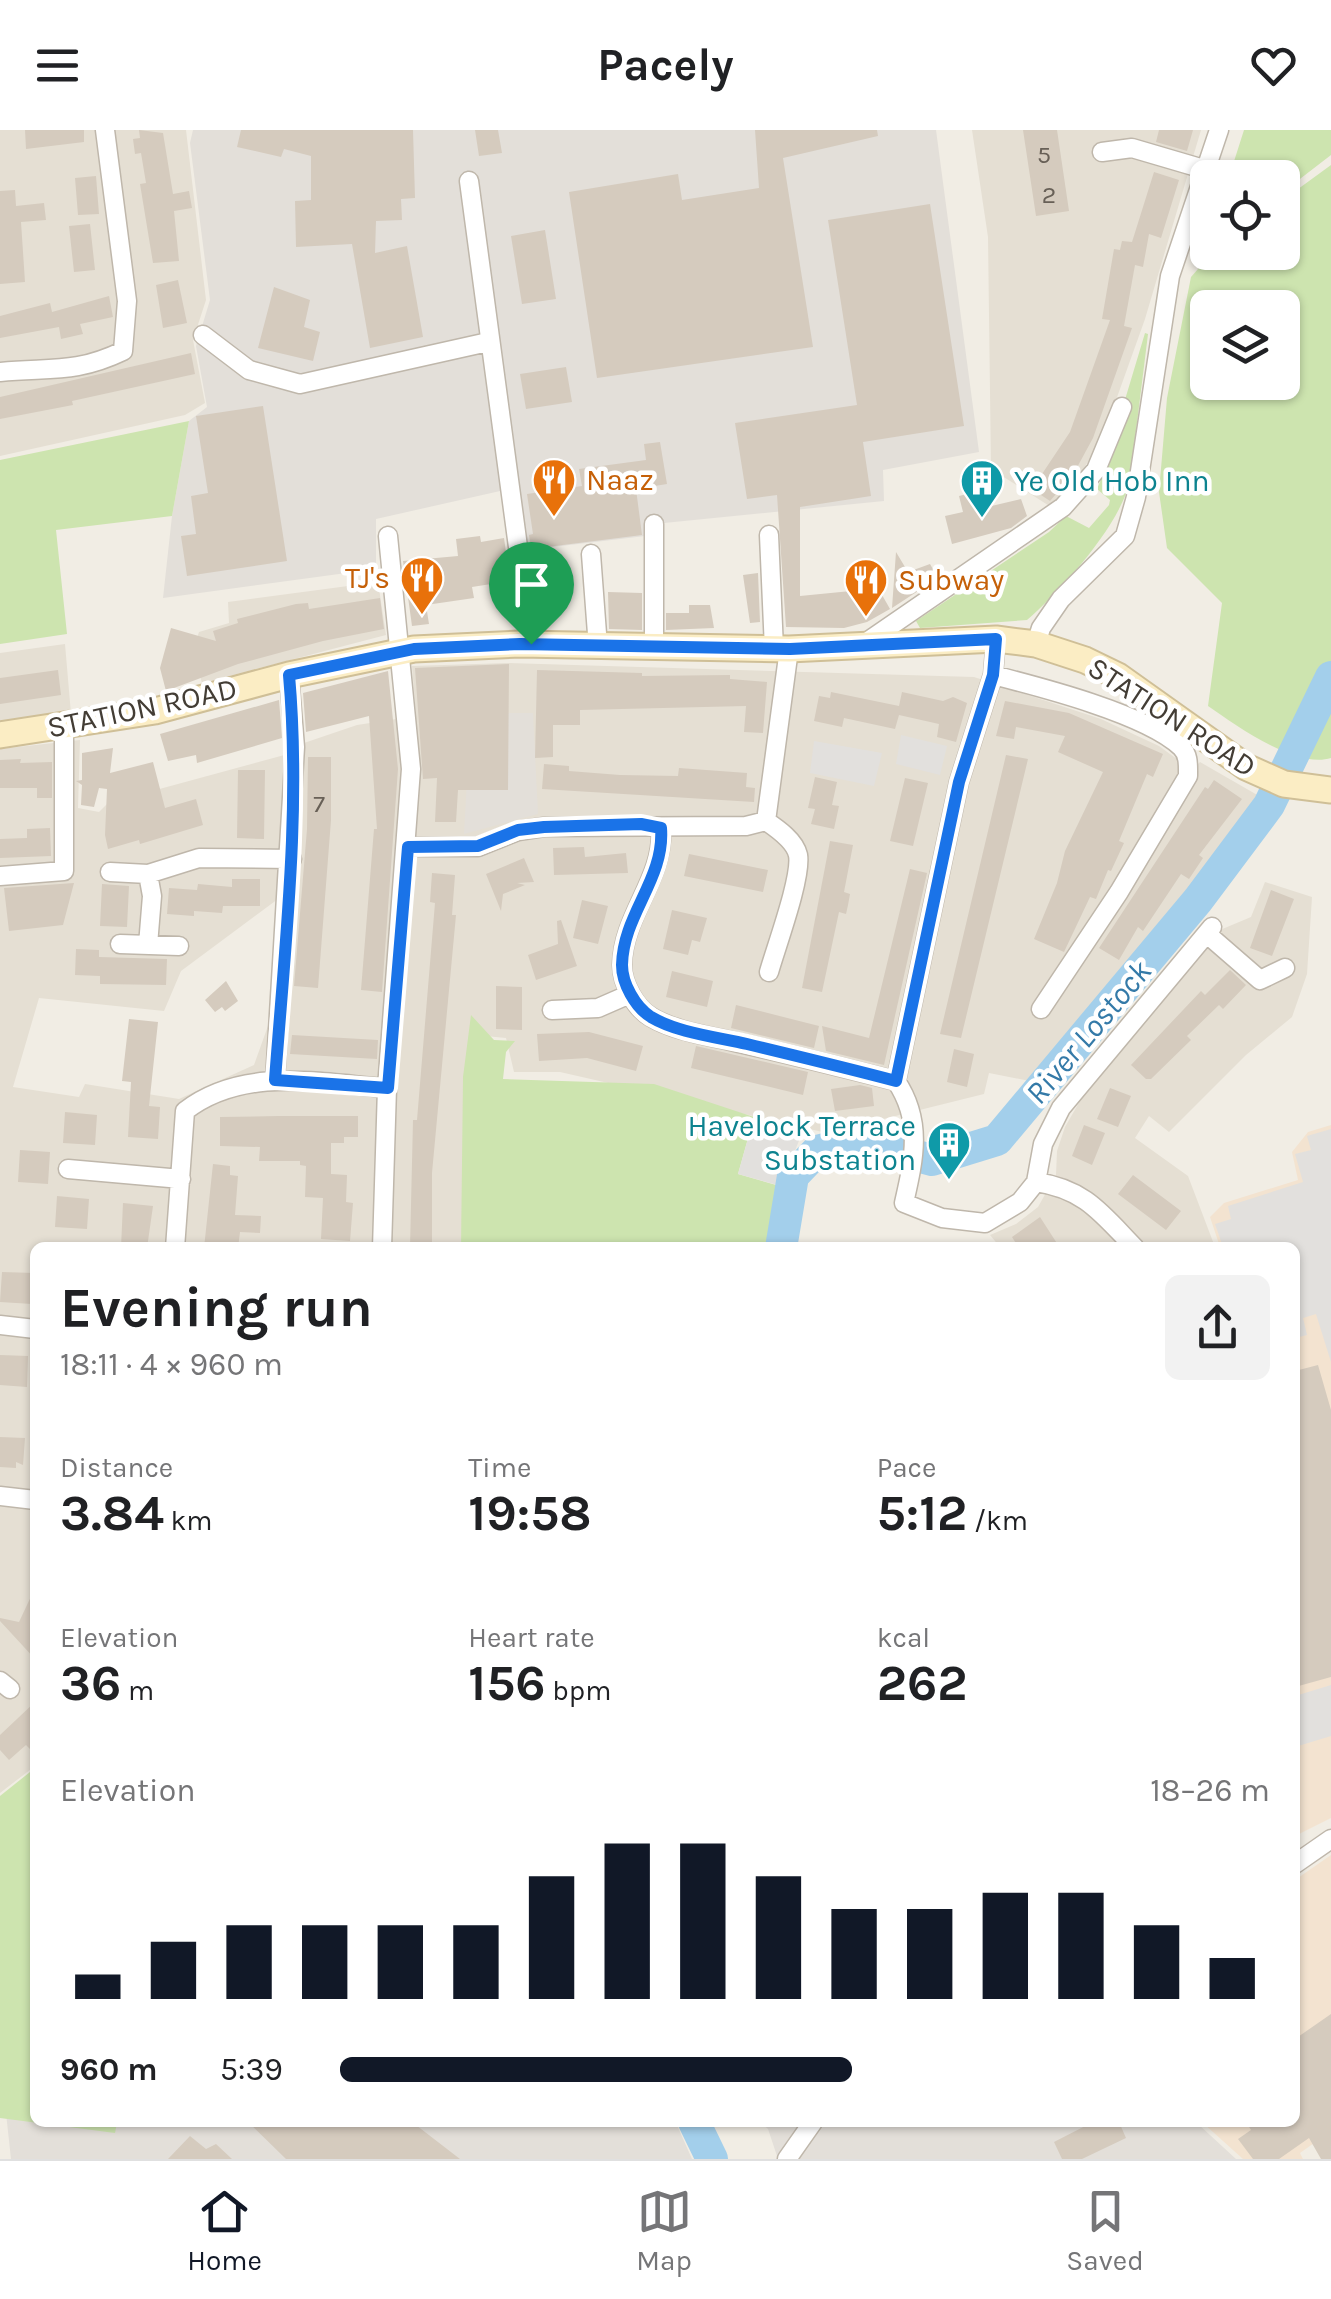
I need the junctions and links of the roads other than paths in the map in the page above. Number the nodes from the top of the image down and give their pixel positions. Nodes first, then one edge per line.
1 (104, 130) edge
2 (1219, 130) edge
3 (1102, 152) dead end
4 (1210, 160) edge
5 (1190, 165) edge
6 (469, 181) dead end
7 (1190, 219) edge
8 (203, 335) dead end
9 (488, 342) junction
10 (0, 372) edge
11 (1122, 407) dead end
12 (654, 524) dead end
13 (768, 534) dead end
14 (388, 536) dead end
15 (591, 554) dead end
16 (996, 639) junction
17 (531, 644) junction
18 (1036, 644) junction
19 (598, 647) junction
20 (860, 647) junction
21 (654, 648) junction
22 (782, 649) junction
23 (401, 650) junction
24 (289, 675) junction
25 (993, 675) junction
26 (64, 726) junction
27 (0, 735) edge
28 (1331, 779) edge
29 (1277, 781) junction
30 (1331, 790) edge
31 (1331, 806) edge
32 (766, 821) junction
33 (661, 828) junction
34 (408, 847) junction
35 (292, 859) junction
36 (110, 872) dead end
37 (148, 874) junction
38 (0, 876) edge
39 (120, 944) dead end
40 (148, 944) junction
41 (179, 946) dead end
42 (1285, 968) dead end
43 (770, 972) dead end
44 (630, 994) junction
45 (1041, 1009) dead end
46 (552, 1010) dead end
47 (275, 1080) junction
48 (896, 1081) junction
49 (388, 1088) junction
50 (68, 1169) dead end
51 (181, 1178) junction
52 (1036, 1182) junction
53 (176, 1242) edge
54 (382, 1242) edge
55 (1129, 1242) edge
56 (0, 1325) edge
57 (30, 1328) edge
58 (0, 1496) edge
59 (30, 1499) edge
60 (1331, 1839) edge
61 (1300, 1861) edge
62 (809, 2127) edge
63 (788, 2157) edge

1 - 10 street
2 - 4 street
3 - 5 street
6 - 9 street
7 - 18 street
8 - 9 street
9 - 17 street
11 - 20 street
12 - 21 street
13 - 22 street
14 - 23 street
15 - 19 street
16 - 18 main road, STATION ROAD
16 - 20 main road, STATION ROAD
16 - 25 street
17 - 19 main road, STATION ROAD
17 - 23 main road, STATION ROAD
18 - 29 main road, STATION ROAD
19 - 21 main road, STATION ROAD
20 - 22 main road, STATION ROAD
21 - 22 main road, STATION ROAD
22 - 32 street
23 - 24 main road, STATION ROAD
23 - 34 street
24 - 26 main road, STATION ROAD
24 - 35 street
25 - 45 street, STATION ROAD
25 - 48 street
26 - 27 main road, STATION ROAD
26 - 38 street
28 - 29 main road
29 - 30 main road, STATION ROAD
29 - 31 main road, STATION ROAD
32 - 33 street
32 - 43 street
33 - 34 street
33 - 44 street
34 - 49 street
35 - 37 street
35 - 47 street
36 - 37 street
37 - 40 street
39 - 40 street
40 - 41 street
42 - 52 street
44 - 46 street
44 - 48 street
47 - 49 street
47 - 51 street
48 - 52 street
49 - 54 street
50 - 51 street
51 - 53 street
52 - 55 street
56 - 57 street
58 - 59 street
60 - 61 street
62 - 63 street

